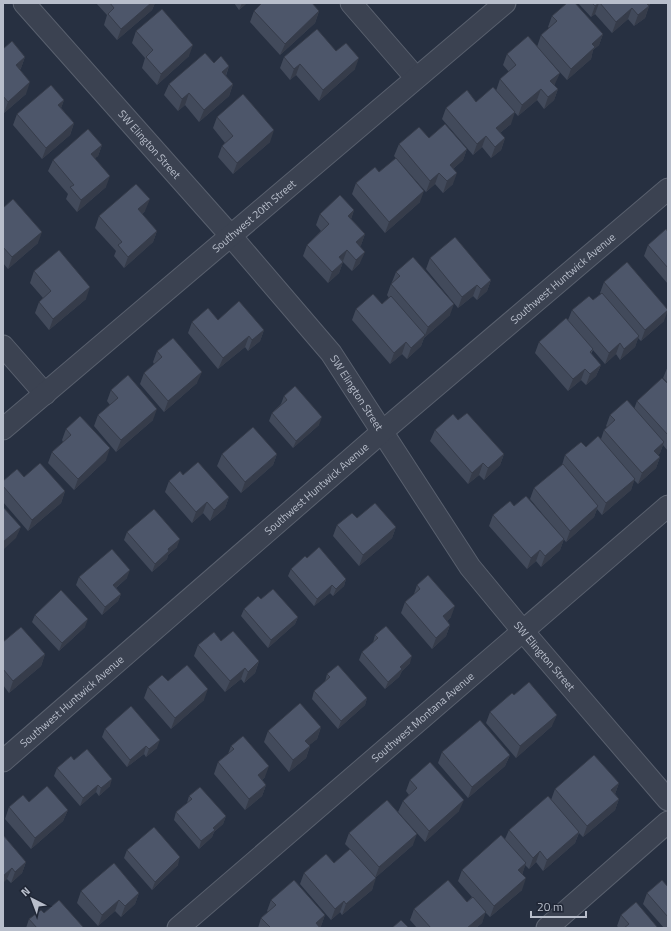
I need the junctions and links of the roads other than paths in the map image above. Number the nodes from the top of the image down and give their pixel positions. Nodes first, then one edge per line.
1 (24, 3) edge
2 (351, 3) edge
3 (505, 3) edge
4 (416, 78) junction
5 (668, 189) edge
6 (230, 236) junction
7 (3, 346) edge
8 (45, 394) junction
9 (3, 429) edge
10 (383, 431) junction
11 (668, 506) edge
12 (522, 630) junction
13 (3, 761) edge
14 (668, 800) edge
15 (668, 822) edge
16 (178, 928) edge
17 (547, 928) edge

1 - 6 street, SW Elington Street
2 - 4 street
3 - 4 street, Southwest 20th Street
4 - 6 street, Southwest 20th Street
5 - 10 street, Southwest Huntwick Avenue
6 - 8 street, Southwest 20th Street
6 - 10 street, SW Elington Street
7 - 8 street
8 - 9 street, Southwest 20th Street
10 - 12 street, SW Elington Street
10 - 13 street, Southwest Huntwick Avenue
11 - 12 street, Southwest Montana Avenue
12 - 14 street, SW Elington Street
12 - 16 street, Southwest Montana Avenue
15 - 17 street

